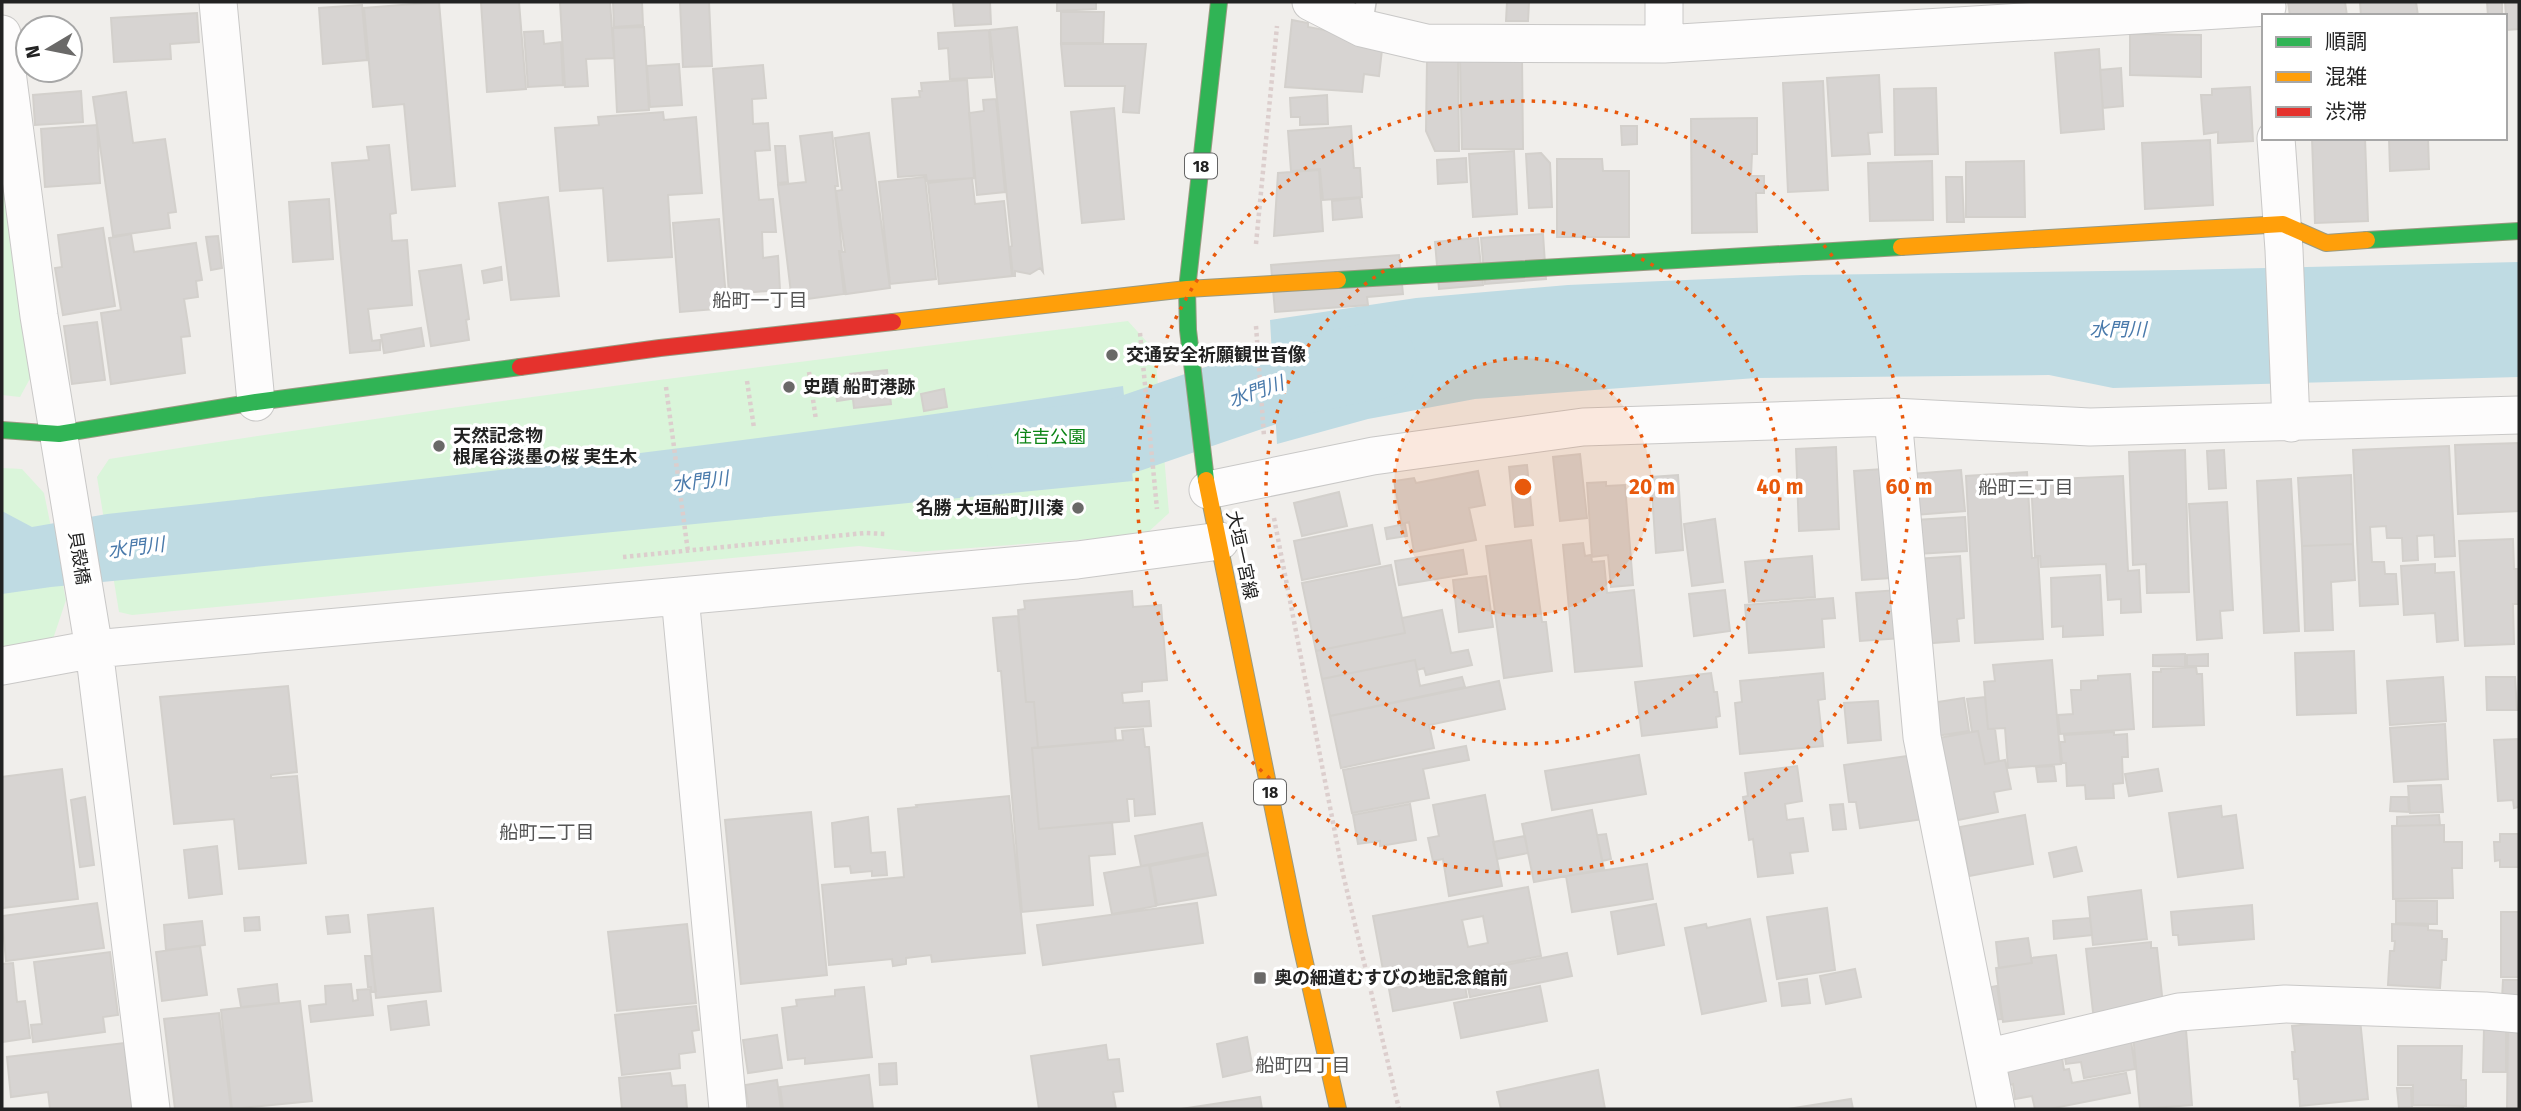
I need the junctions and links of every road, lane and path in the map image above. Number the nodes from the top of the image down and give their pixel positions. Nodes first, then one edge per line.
1 (218, 2) edge
2 (1219, 2) edge
3 (1664, 2) edge
4 (1295, 8) edge
5 (2267, 8) edge
6 (1364, 15) edge
7 (2, 34) edge
8 (1664, 44) junction
9 (2276, 140) edge
10 (2519, 231) edge
11 (2283, 237) junction
12 (1254, 284) junction
13 (1187, 289) junction
14 (1141, 342) dead end
15 (809, 367) dead end
16 (746, 374) dead end
17 (256, 402) junction
18 (668, 405) dead end
19 (2289, 407) junction
20 (2519, 415) edge
21 (1893, 417) junction
22 (817, 420) dead end
23 (754, 428) dead end
24 (2, 430) edge
25 (41, 433) junction
26 (1267, 465) junction
27 (1207, 482) junction
28 (1155, 489) dead end
29 (1220, 541) junction
30 (688, 550) dead end
31 (680, 596) junction
32 (92, 637) junction
33 (2, 667) edge
34 (2519, 1014) edge
35 (1986, 1058) junction
36 (151, 1109) edge
37 (728, 1109) edge
38 (1338, 1109) edge
39 (1399, 1109) edge
40 (1996, 1109) edge

1 - 17 street
2 - 13 street, 大垣一宮線 / 18
3 - 8 street
4 - 6 street
4 - 12 path
5 - 8 street
6 - 8 street
7 - 25 street, 貝殻橋
9 - 11 street
10 - 11 street
11 - 12 street
11 - 19 street
12 - 13 street
12 - 26 path
13 - 17 street
13 - 27 street, 大垣一宮線 / 18
14 - 28 path
15 - 22 path
16 - 23 path
17 - 25 street
18 - 30 path
19 - 20 street
19 - 21 street
21 - 26 street
21 - 35 street
24 - 25 street
25 - 32 street, 貝殻橋
26 - 27 street
26 - 39 path
27 - 29 street, 大垣一宮線 / 18
29 - 31 street
29 - 38 street, 大垣一宮線 / 18
31 - 32 street
31 - 37 street
32 - 33 street
32 - 36 street, 貝殻橋
34 - 35 street
35 - 40 street

